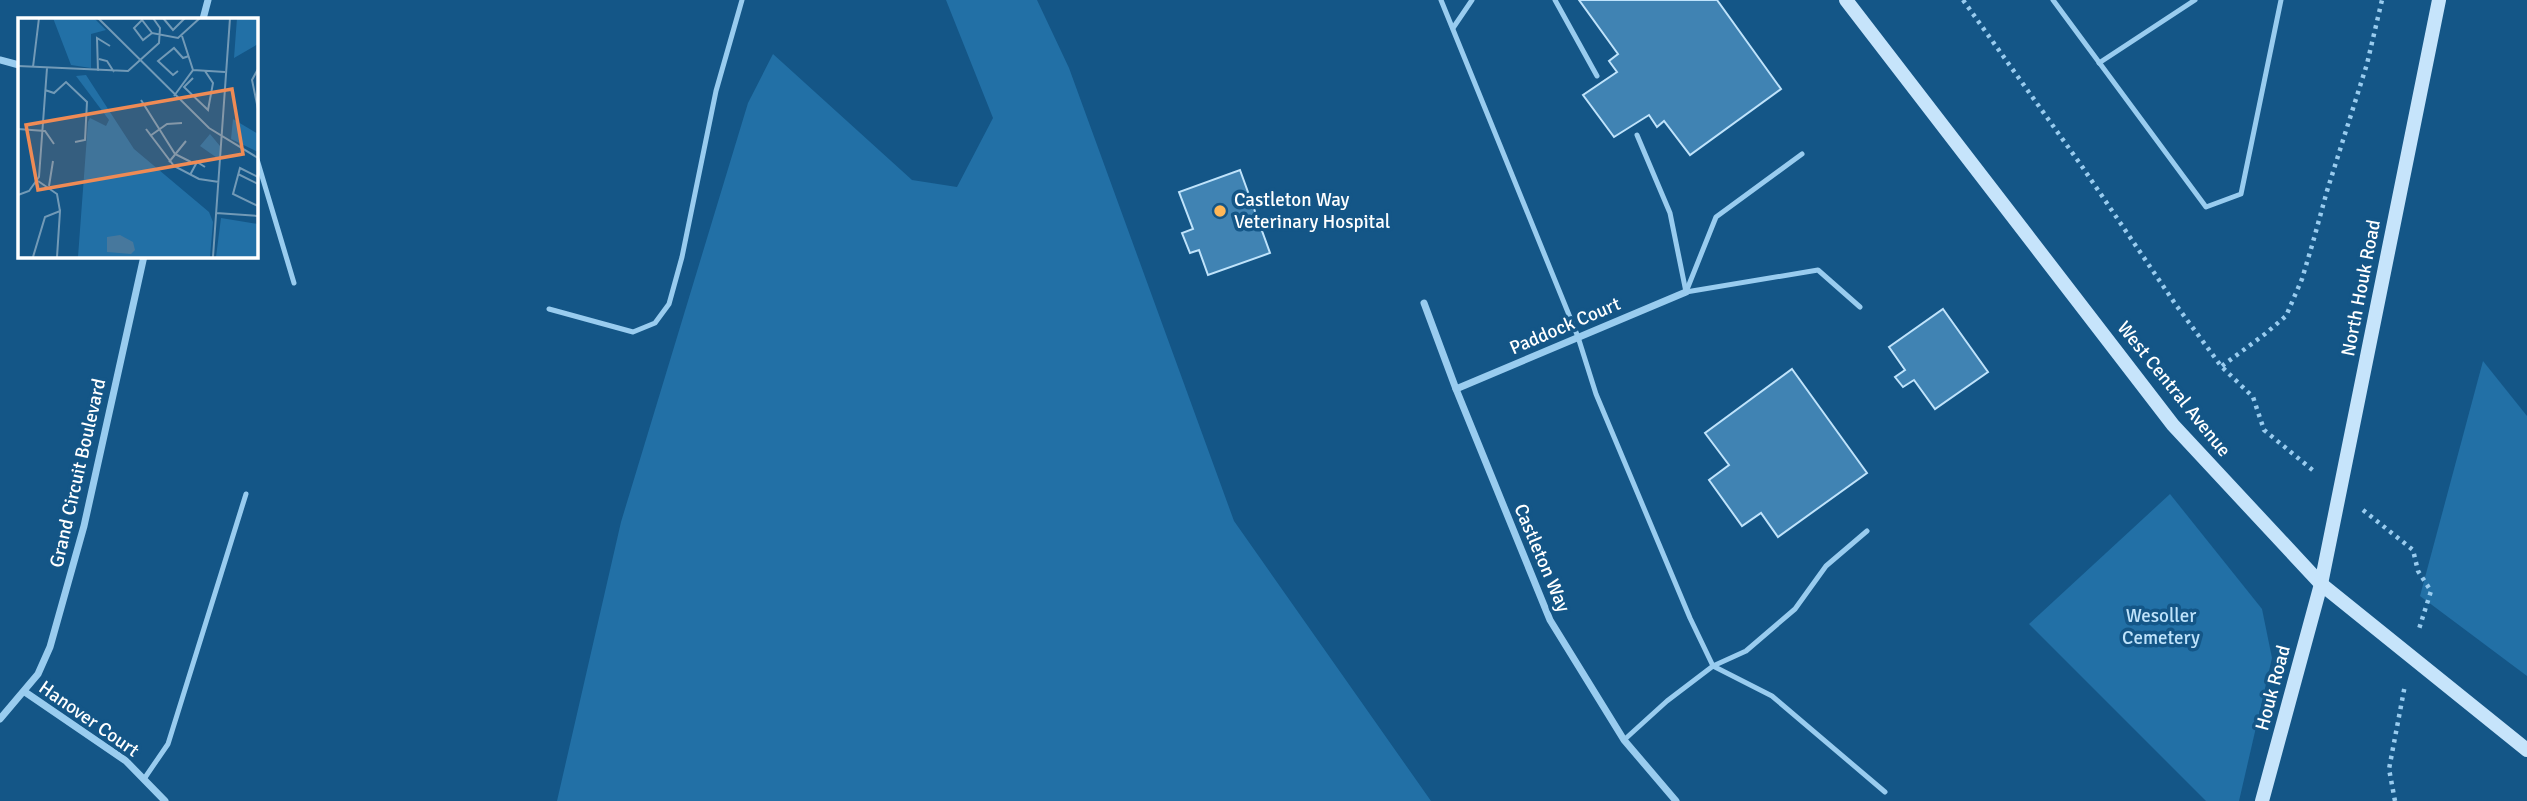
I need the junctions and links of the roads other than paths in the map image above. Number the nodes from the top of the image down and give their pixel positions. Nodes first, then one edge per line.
1 (208, 0) edge
2 (742, 0) edge
3 (1441, 0) edge
4 (1472, 0) edge
5 (1555, 0) edge
6 (1846, 0) edge
7 (2053, 0) edge
8 (2195, 0) edge
9 (2281, 0) edge
10 (2439, 0) edge
11 (203, 18) edge
12 (1453, 29) junction
13 (0, 60) edge
14 (2099, 62) junction
15 (18, 65) edge
16 (1597, 76) dead end
17 (1637, 135) dead end
18 (1802, 154) dead end
19 (257, 159) edge
20 (144, 257) edge
21 (294, 282) dead end
22 (1686, 292) junction
23 (1424, 303) dead end
24 (1860, 307) dead end
25 (549, 309) dead end
26 (1577, 337) junction
27 (1455, 389) junction
28 (246, 494) dead end
29 (1867, 531) dead end
30 (2321, 584) junction
31 (1713, 666) junction
32 (25, 692) junction
33 (0, 719) edge
34 (1624, 740) junction
35 (2527, 750) edge
36 (144, 779) junction
37 (1885, 792) dead end
38 (165, 801) edge
39 (1676, 801) edge
40 (2262, 801) edge

1 - 11 street
2 - 25 lane
3 - 12 lane
4 - 12 lane
5 - 16 lane
6 - 30 main road, West Central Avenue
7 - 14 lane
8 - 14 lane
9 - 14 lane
10 - 30 main road, North Houk Road
12 - 26 lane
13 - 15 street
17 - 22 lane
18 - 22 lane
19 - 21 lane
20 - 32 street, Grand Circuit Boulevard
22 - 24 lane
22 - 26 street, Paddock Court
23 - 27 street, Castleton Way
26 - 27 street, Paddock Court
26 - 31 lane
27 - 34 street, Castleton Way
28 - 36 lane
29 - 31 lane
30 - 35 main road, West Central Avenue
30 - 40 main road, Houk Road
31 - 34 lane
31 - 37 lane
32 - 33 street, Grand Circuit Boulevard
32 - 36 street, Hanover Court
34 - 39 street, Castleton Way
36 - 38 street, Hanover Court

